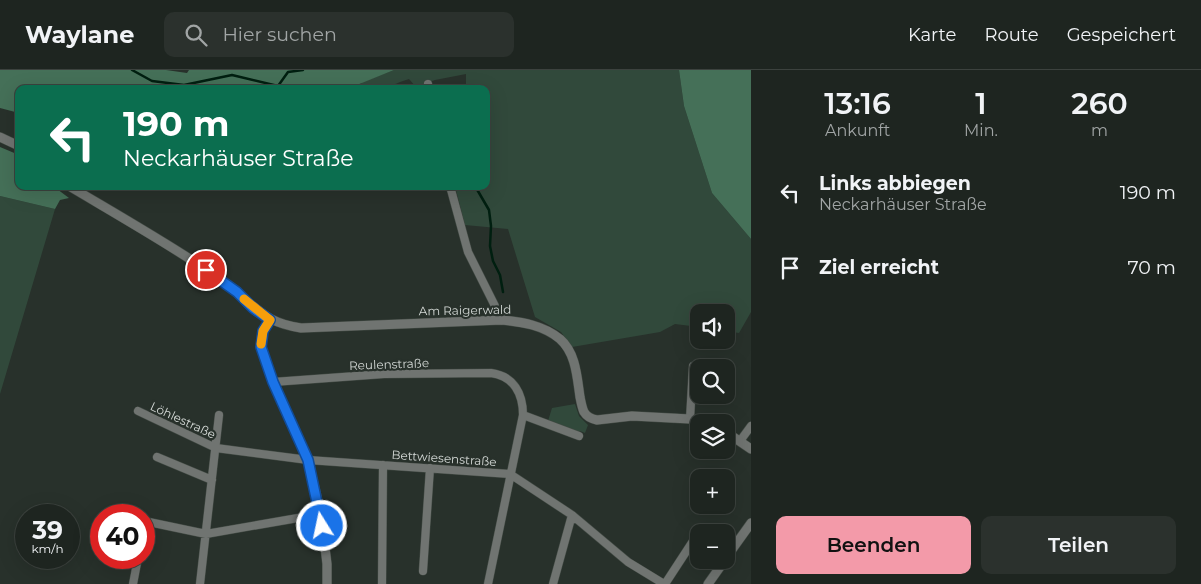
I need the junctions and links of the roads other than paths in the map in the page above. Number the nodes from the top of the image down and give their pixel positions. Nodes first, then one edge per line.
1 (0, 137) edge
2 (15, 144) edge
3 (76, 190) edge
4 (451, 190) edge
5 (270, 320) junction
6 (502, 320) junction
7 (273, 382) junction
8 (138, 411) dead end
9 (219, 415) dead end
10 (523, 415) junction
11 (690, 418) edge
12 (751, 426) edge
13 (579, 436) dead end
14 (735, 438) edge
15 (740, 441) junction
16 (216, 448) junction
17 (751, 449) edge
18 (158, 457) dead end
19 (308, 460) junction
20 (383, 465) junction
21 (430, 468) junction
22 (510, 474) junction
23 (212, 480) junction
24 (321, 514) junction
25 (572, 515) junction
26 (751, 523) edge
27 (155, 526) edge
28 (206, 534) junction
29 (690, 546) edge
30 (735, 546) edge
31 (136, 569) edge
32 (719, 569) edge
33 (423, 571) dead end
34 (133, 584) edge
35 (200, 584) edge
36 (327, 584) edge
37 (382, 584) edge
38 (488, 584) edge
39 (553, 584) edge
40 (665, 584) edge
41 (708, 584) edge

1 - 2 street
3 - 5 street
4 - 6 street
5 - 6 street, Am Raigerwald
5 - 7 street
6 - 11 street, Am Raigerwald
7 - 10 street, Reulenstraße
7 - 19 street
8 - 16 street, Löhlestraße
9 - 16 street
10 - 13 street
10 - 22 street
12 - 15 street
14 - 15 street
15 - 17 street
16 - 19 street, Löhlestraße
16 - 23 street
18 - 23 street
19 - 20 street, Bettwiesenstraße
19 - 24 street
20 - 21 street, Bettwiesenstraße
20 - 37 street
21 - 22 street, Bettwiesenstraße
21 - 33 street
22 - 25 street, Bettwiesenstraße
22 - 38 street
23 - 28 street
24 - 28 street
24 - 36 street
25 - 39 street
25 - 40 street, Bettwiesenstraße
26 - 30 street
27 - 28 street
28 - 35 street
29 - 40 street, Bettwiesenstraße
31 - 34 street
32 - 41 street

